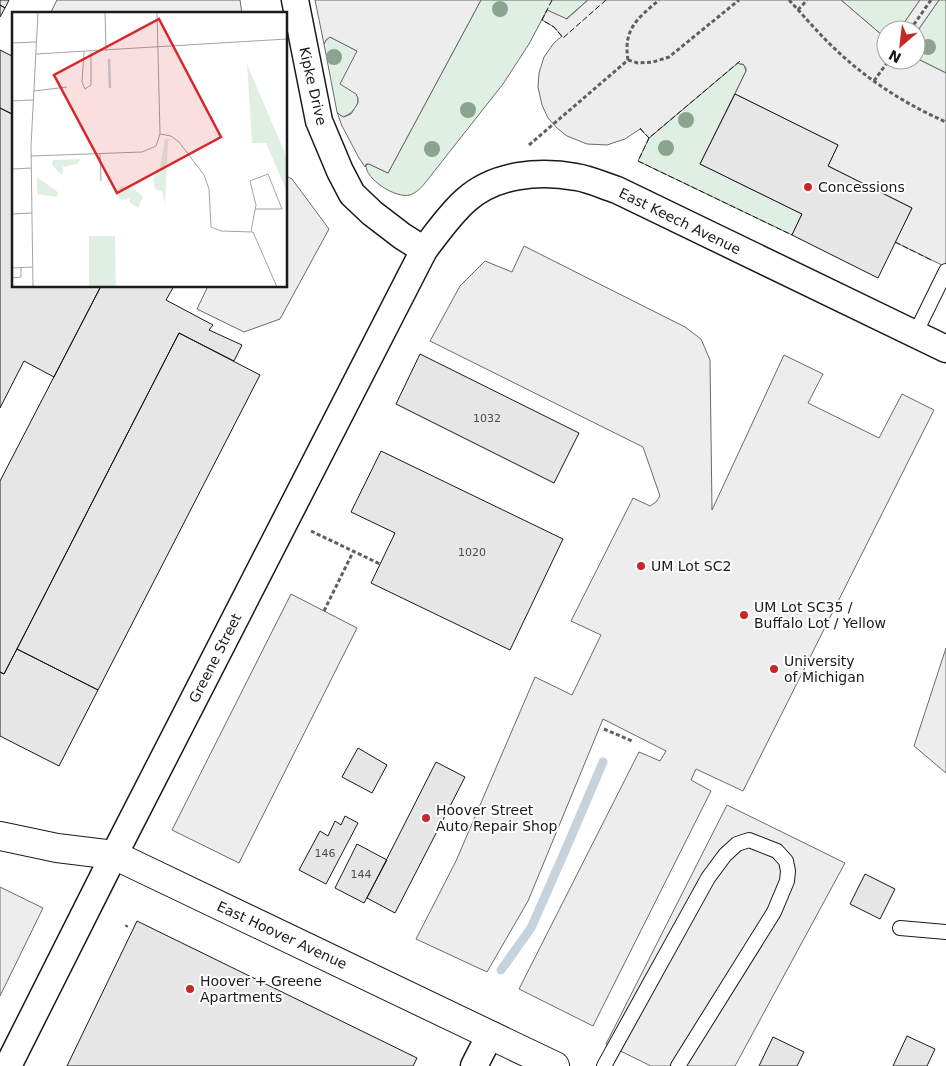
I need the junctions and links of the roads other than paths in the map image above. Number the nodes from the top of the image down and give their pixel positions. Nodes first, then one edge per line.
1 (295, 0) edge
2 (424, 250) junction
3 (946, 271) edge
4 (915, 334) junction
5 (946, 349) edge
6 (0, 836) edge
7 (114, 855) junction
8 (900, 928) dead end
9 (946, 932) edge
10 (490, 1034) junction
11 (8, 1066) edge
12 (474, 1066) edge
13 (555, 1066) edge
14 (604, 1066) edge
15 (678, 1066) edge

1 - 2 street, Kipke Drive
2 - 4 street, East Keech Avenue
2 - 7 street, Greene Street
3 - 4 lane
4 - 5 street, East Keech Avenue
6 - 7 street, East Hoover Avenue
7 - 10 street, East Hoover Avenue
7 - 11 street, Greene Street
8 - 9 lane
10 - 12 street
10 - 13 street, East Hoover Avenue
14 - 15 lane

